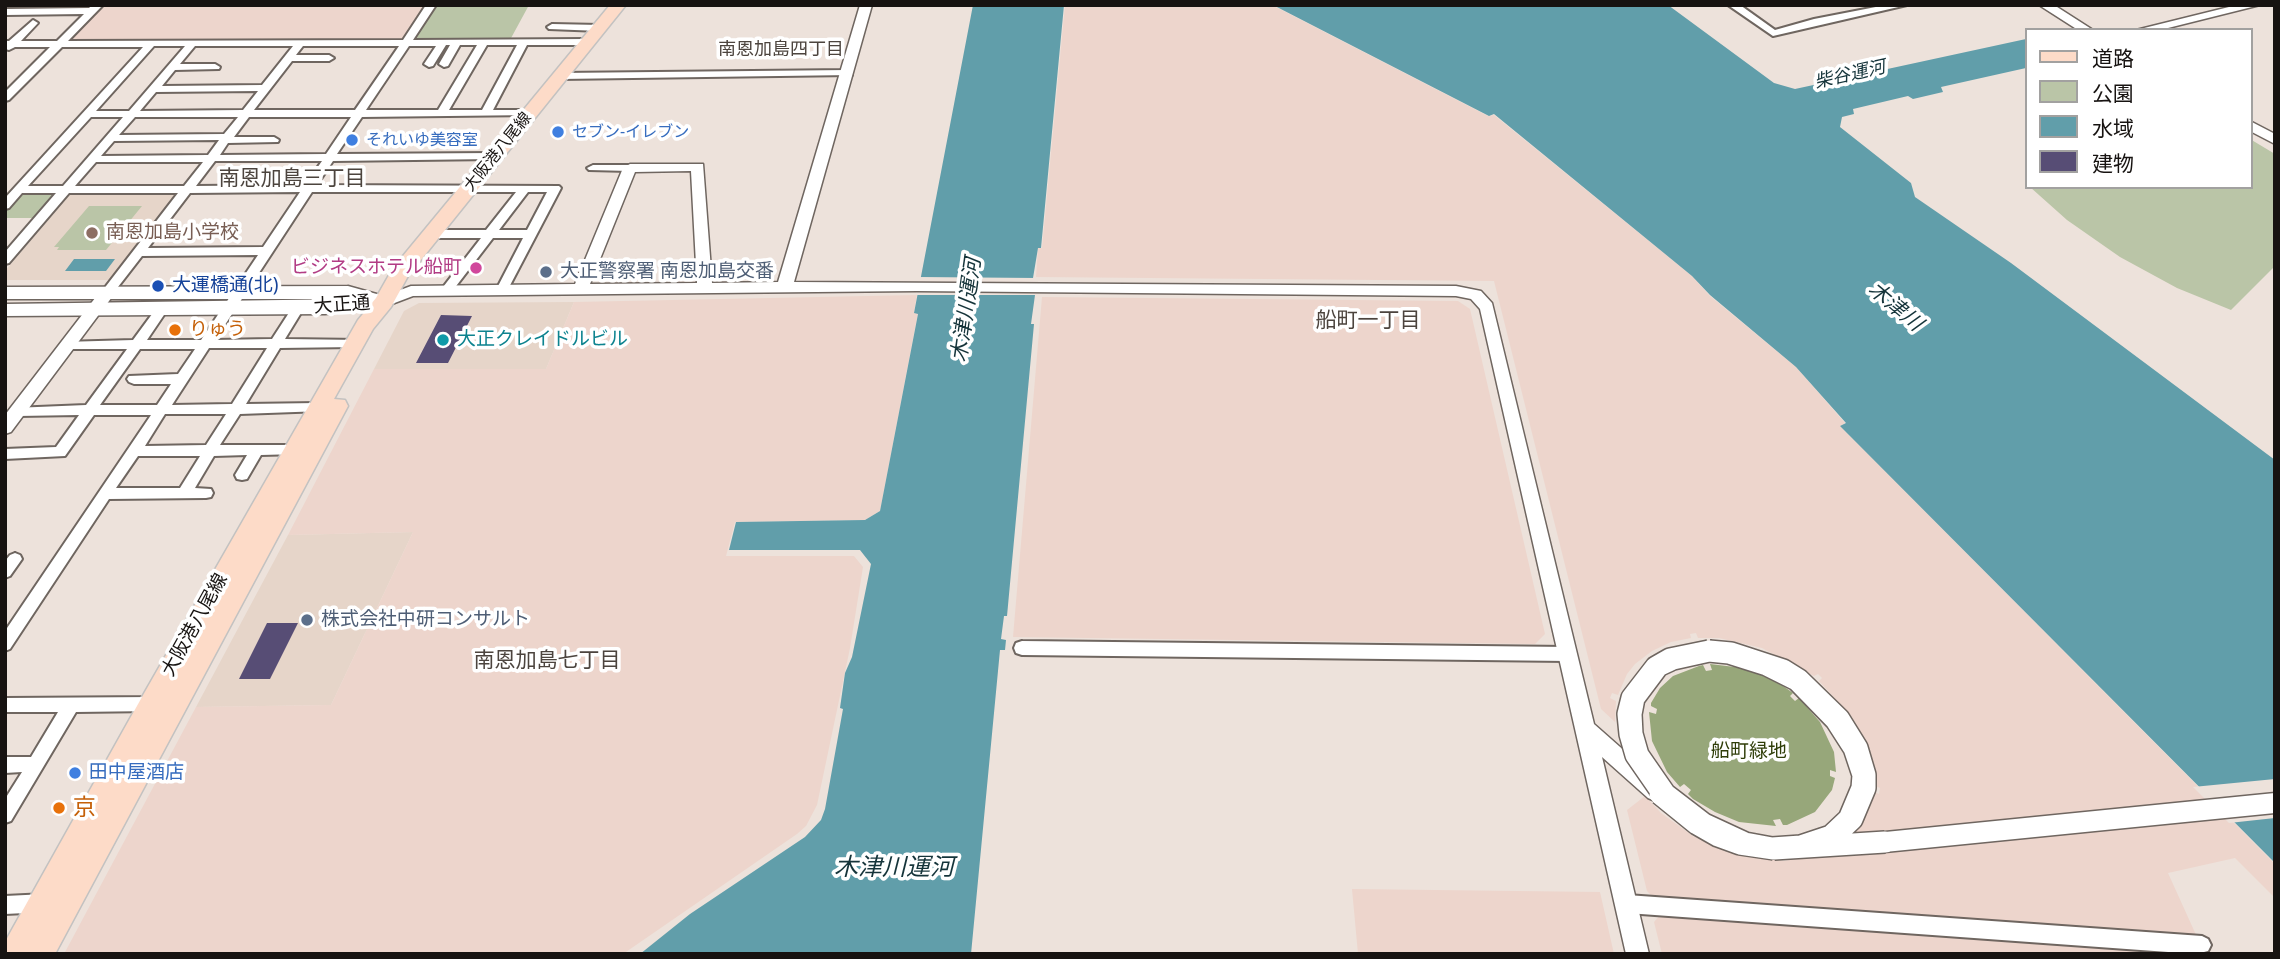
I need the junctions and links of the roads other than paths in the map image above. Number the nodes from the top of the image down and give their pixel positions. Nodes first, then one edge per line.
1 (431, 5) edge
2 (618, 5) edge
3 (866, 5) edge
4 (1733, 5) edge
5 (1902, 5) edge
6 (2045, 5) edge
7 (2254, 5) edge
8 (95, 8) edge
9 (5, 12) edge
10 (33, 23) dead end
11 (552, 27) dead end
12 (600, 28) junction
13 (2084, 28) edge
14 (2151, 28) edge
15 (301, 42) junction
16 (406, 42) junction
17 (443, 42) junction
18 (457, 42) junction
19 (484, 42) junction
20 (524, 42) junction
21 (588, 42) junction
22 (152, 43) junction
23 (193, 43) junction
24 (60, 44) junction
25 (7, 46) edge
26 (289, 58) junction
27 (329, 58) dead end
28 (429, 64) dead end
29 (444, 64) dead end
30 (172, 67) junction
31 (215, 67) dead end
32 (848, 73) junction
33 (560, 76) junction
34 (267, 88) junction
35 (153, 89) junction
36 (5, 98) edge
37 (132, 113) junction
38 (248, 113) junction
39 (360, 113) junction
40 (442, 113) junction
41 (486, 113) junction
42 (530, 113) junction
43 (88, 114) junction
44 (2252, 126) edge
45 (110, 138) junction
46 (228, 139) junction
47 (274, 139) dead end
48 (2275, 140) edge
49 (495, 156) junction
50 (329, 158) junction
51 (92, 159) junction
52 (213, 159) junction
53 (630, 167) junction
54 (593, 168) dead end
55 (190, 187) junction
56 (310, 187) junction
57 (469, 187) junction
58 (525, 188) junction
59 (66, 189) junction
60 (19, 190) junction
61 (5, 205) edge
62 (431, 234) junction
63 (489, 234) junction
64 (532, 234) junction
65 (268, 251) junction
66 (140, 252) junction
67 (5, 260) edge
68 (784, 289) junction
69 (502, 290) junction
70 (580, 290) junction
71 (705, 290) junction
72 (446, 291) junction
73 (5, 293) edge
74 (107, 293) junction
75 (236, 300) junction
76 (384, 302) junction
77 (298, 308) junction
78 (95, 309) junction
79 (163, 309) junction
80 (5, 310) edge
81 (355, 343) junction
82 (206, 344) junction
83 (274, 344) junction
84 (68, 345) junction
85 (138, 345) junction
86 (134, 379) dead end
87 (183, 379) junction
88 (318, 408) junction
89 (162, 410) junction
90 (234, 410) junction
91 (18, 411) junction
92 (91, 411) junction
93 (5, 428) edge
94 (210, 450) junction
95 (257, 450) junction
96 (294, 450) junction
97 (135, 451) junction
98 (5, 454) edge
99 (242, 475) dead end
100 (184, 493) junction
101 (206, 493) dead end
102 (106, 494) junction
103 (15, 559) dead end
104 (5, 572) edge
105 (5, 644) edge
106 (1022, 648) dead end
107 (1568, 654) junction
108 (163, 704) junction
109 (5, 705) edge
110 (71, 705) junction
111 (1585, 727) junction
112 (36, 764) junction
113 (5, 765) edge
114 (2275, 803) edge
115 (5, 815) edge
116 (55, 903) junction
117 (1627, 904) junction
118 (5, 905) edge
119 (2202, 945) dead end
120 (15, 954) edge
121 (39, 954) edge
122 (1638, 954) edge

1 - 16 street
2 - 12 main road, 大阪港八尾線
3 - 32 street
4 - 5 street
6 - 13 street
7 - 14 street
8 - 9 street
8 - 24 street
10 - 25 street
11 - 12 street
12 - 21 main road, 大阪港八尾線
15 - 16 street
15 - 23 street
15 - 26 street
16 - 17 street
16 - 39 street
17 - 18 street
17 - 28 street
18 - 19 street
18 - 29 street
19 - 20 street
19 - 40 street
20 - 21 street
20 - 41 street
21 - 33 main road, 大阪港八尾線
22 - 23 street
22 - 24 street
22 - 43 street
23 - 30 street
24 - 25 street
24 - 36 street
26 - 27 street
26 - 34 street
30 - 31 street
30 - 35 street
32 - 33 street
32 - 68 street
33 - 42 main road, 大阪港八尾線
34 - 35 street
34 - 38 street
35 - 37 street
37 - 38 street
37 - 43 street
37 - 45 street
38 - 39 street
38 - 46 street
39 - 40 street
39 - 50 street
40 - 41 street
41 - 42 street
42 - 49 main road, 大阪港八尾線
43 - 60 street
44 - 48 street
45 - 46 street
45 - 51 street
46 - 47 street
46 - 52 street
49 - 50 street
49 - 57 main road, 大阪港八尾線
50 - 52 street
50 - 56 street
51 - 52 street
51 - 59 street
52 - 55 street
53 - 54 street
53 - 70 street
53 - 71 street
55 - 56 street
55 - 59 street
55 - 66 street
56 - 57 street
56 - 65 street
57 - 58 street
57 - 62 main road, 大阪港八尾線
58 - 63 street
58 - 64 street
59 - 60 street
59 - 67 street
60 - 61 street
62 - 63 street
62 - 76 main road, 大阪港八尾線
63 - 64 street
63 - 72 street
64 - 69 street
65 - 66 street
65 - 75 street
66 - 74 street
68 - 71 street
68 - 107 street
69 - 70 street
69 - 72 street
70 - 71 street
72 - 76 street
73 - 74 main road, 大正通
74 - 75 main road, 大正通
74 - 78 street
75 - 76 main road, 大正通
75 - 77 main road, 大正通
75 - 79 main road, 大正通
75 - 82 street
76 - 77 main road, 大正通
76 - 81 main road, 大阪港八尾線
76 - 108 main road, 大阪港八尾線
77 - 83 street
78 - 79 main road, 大正通
78 - 80 main road, 大正通
78 - 84 street
79 - 85 street
81 - 83 street
81 - 88 main road, 大阪港八尾線
82 - 83 street
82 - 85 street
82 - 87 street
83 - 90 street
84 - 85 street
84 - 91 street
85 - 92 street
86 - 87 street
87 - 89 street
88 - 90 street
88 - 96 main road, 大阪港八尾線
89 - 90 street
89 - 92 street
89 - 97 street
90 - 94 street
91 - 92 street
91 - 93 street
92 - 98 street
94 - 95 street
94 - 97 street
94 - 100 street
95 - 96 street
95 - 99 street
96 - 108 main road, 大阪港八尾線
97 - 102 street
100 - 101 street
100 - 102 street
102 - 105 street
103 - 104 street
106 - 107 street
107 - 111 street
108 - 110 street
108 - 116 main road, 大阪港八尾線
109 - 110 street
110 - 112 street
111 - 114 street, bridge
111 - 117 street
112 - 113 street
112 - 115 street
116 - 118 street
116 - 120 main road, 大阪港八尾線
116 - 121 main road, 大阪港八尾線
117 - 119 street
117 - 122 street

